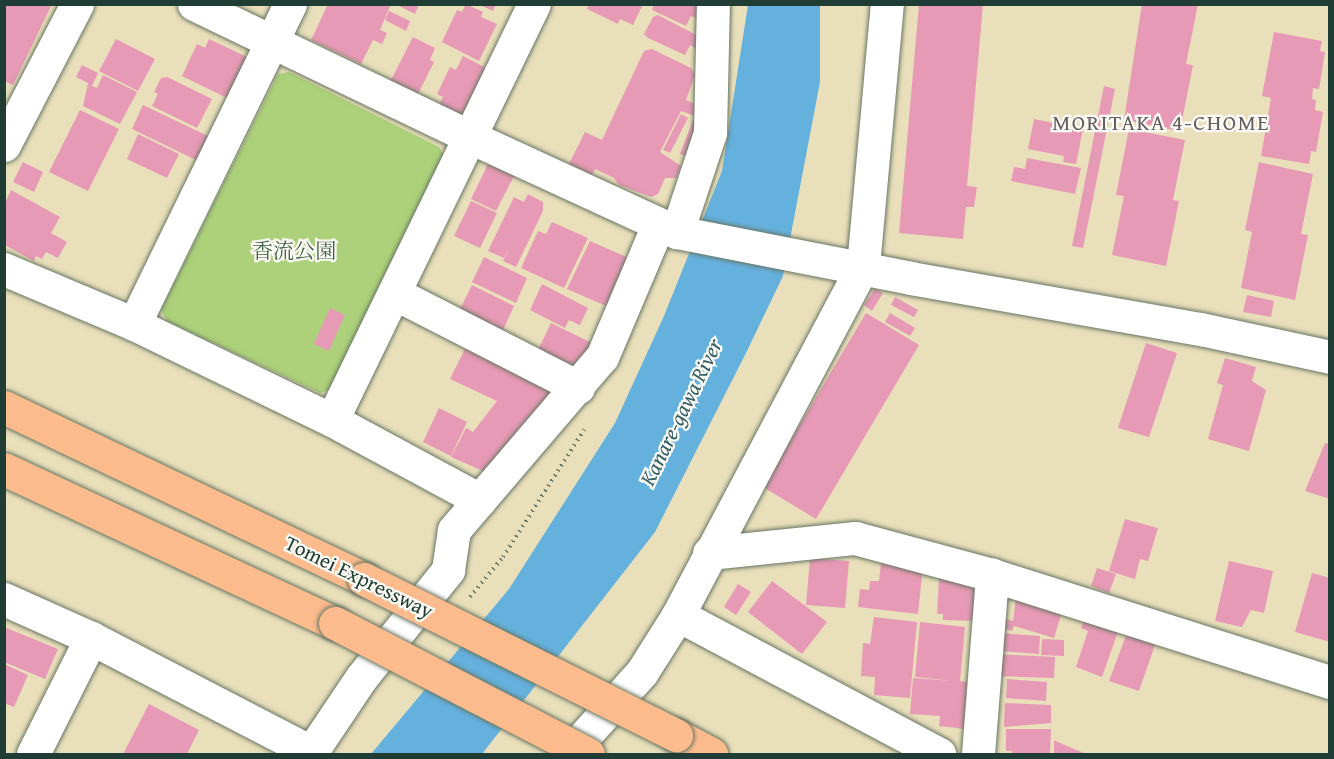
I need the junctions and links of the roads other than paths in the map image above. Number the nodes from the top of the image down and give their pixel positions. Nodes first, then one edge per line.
1 (77, 4) edge
2 (195, 4) edge
3 (290, 4) edge
4 (534, 4) edge
5 (713, 4) edge
6 (887, 4) edge
7 (272, 41) junction
8 (470, 137) junction
9 (4, 146) edge
10 (675, 230) junction
11 (854, 265) junction
12 (4, 269) edge
13 (394, 293) junction
14 (134, 324) junction
15 (1329, 357) edge
16 (578, 387) junction
17 (4, 406) edge
18 (332, 420) junction
19 (4, 469) edge
20 (480, 500) junction
21 (709, 553) junction
22 (992, 575) junction
23 (4, 599) edge
24 (678, 615) junction
25 (90, 638) junction
26 (1329, 682) edge
27 (310, 753) edge
28 (33, 754) edge
29 (568, 754) edge
30 (588, 754) edge
31 (711, 754) edge
32 (939, 754) edge
33 (978, 754) edge

1 - 9 street
2 - 7 street
3 - 7 street
4 - 8 street
5 - 10 street
6 - 11 street
7 - 8 street
7 - 14 street
8 - 10 street
8 - 13 street
10 - 11 street
10 - 16 street
11 - 15 street
11 - 21 street
12 - 14 street
13 - 16 street
13 - 18 street
14 - 18 street
16 - 20 street
17 - 31 highway, Tomei Expressway, bridge
18 - 20 street
19 - 30 highway, bridge
20 - 27 street
21 - 22 street
21 - 24 street
22 - 26 street
22 - 33 street
23 - 25 street
24 - 29 street
24 - 32 street
25 - 27 street
25 - 28 street

